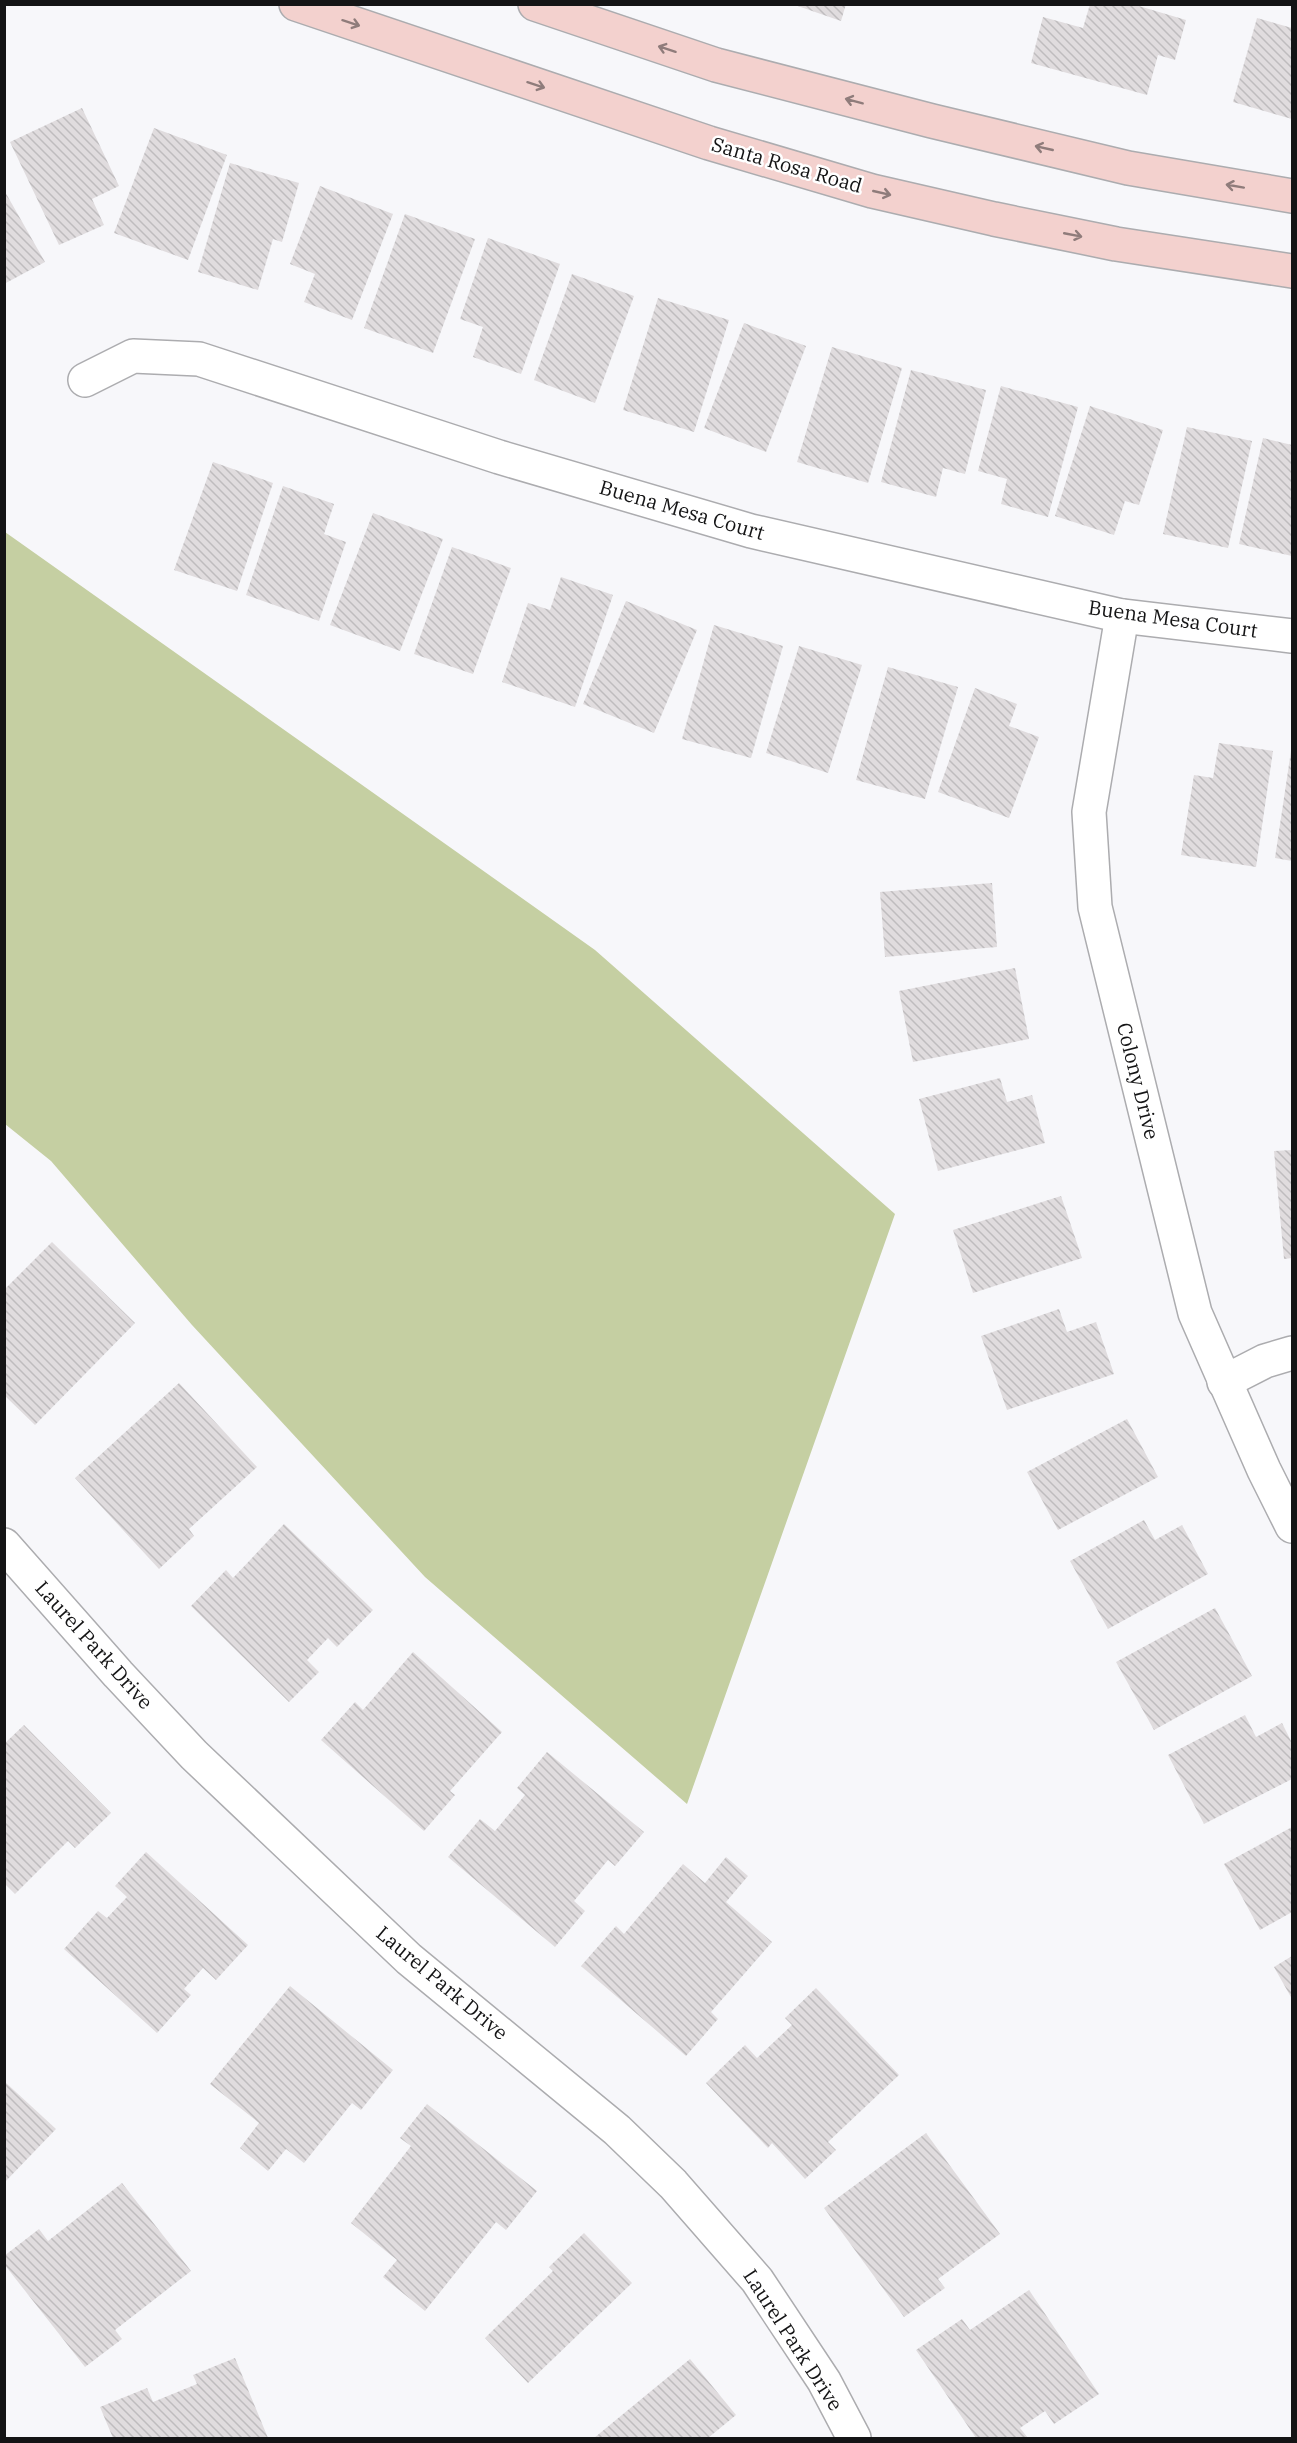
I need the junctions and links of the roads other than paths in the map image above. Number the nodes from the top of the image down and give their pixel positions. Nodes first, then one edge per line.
1 (296, 4) edge
2 (535, 4) edge
3 (1293, 196) edge
4 (1293, 271) edge
5 (85, 380) dead end
6 (1122, 616) junction
7 (1293, 636) edge
8 (1293, 1353) edge
9 (1224, 1382) junction
10 (1293, 1526) edge
11 (4, 1545) edge
12 (854, 2439) edge

1 -> 4 main road, Santa Rosa Road
3 -> 2 main road
5 - 6 street, Buena Mesa Court
6 - 7 street, Buena Mesa Court
6 - 9 street, Colony Drive
8 - 9 street
9 - 10 street, Colony Drive
11 - 12 street, Laurel Park Drive

